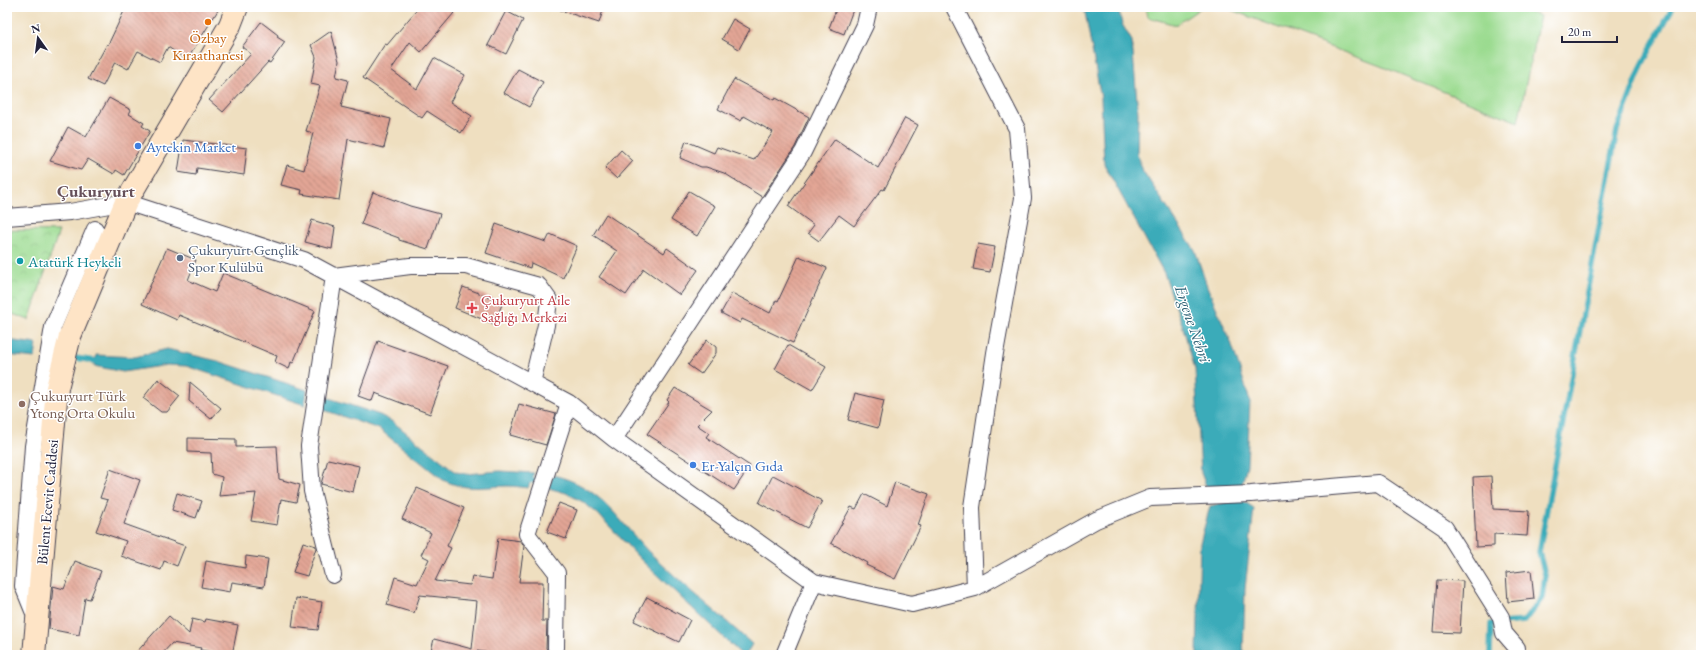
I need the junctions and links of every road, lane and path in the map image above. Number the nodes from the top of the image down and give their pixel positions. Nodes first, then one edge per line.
1 (237, 7) edge
2 (868, 7) edge
3 (954, 7) edge
4 (126, 202) junction
5 (70, 212) junction
6 (7, 217) edge
7 (103, 234) junction
8 (334, 276) junction
9 (532, 383) junction
10 (569, 403) junction
11 (614, 439) junction
12 (333, 575) dead end
13 (814, 582) junction
14 (975, 588) junction
15 (37, 619) junction
16 (556, 648) dead end
17 (1517, 648) dead end
18 (34, 655) edge
19 (784, 655) edge

1 - 4 main road, Bülent Ecevit Caddesi
2 - 11 street
3 - 14 street
4 - 5 street
4 - 7 main road, Bülent Ecevit Caddesi
4 - 8 street
5 - 6 street
5 - 7 street
7 - 15 main road, Bülent Ecevit Caddesi
7 - 15 street
8 - 9 street
8 - 9 street
8 - 12 street
9 - 10 street
10 - 11 street
10 - 16 street
11 - 13 street
13 - 14 street
13 - 19 street
14 - 17 street
15 - 18 main road, Bülent Ecevit Caddesi

